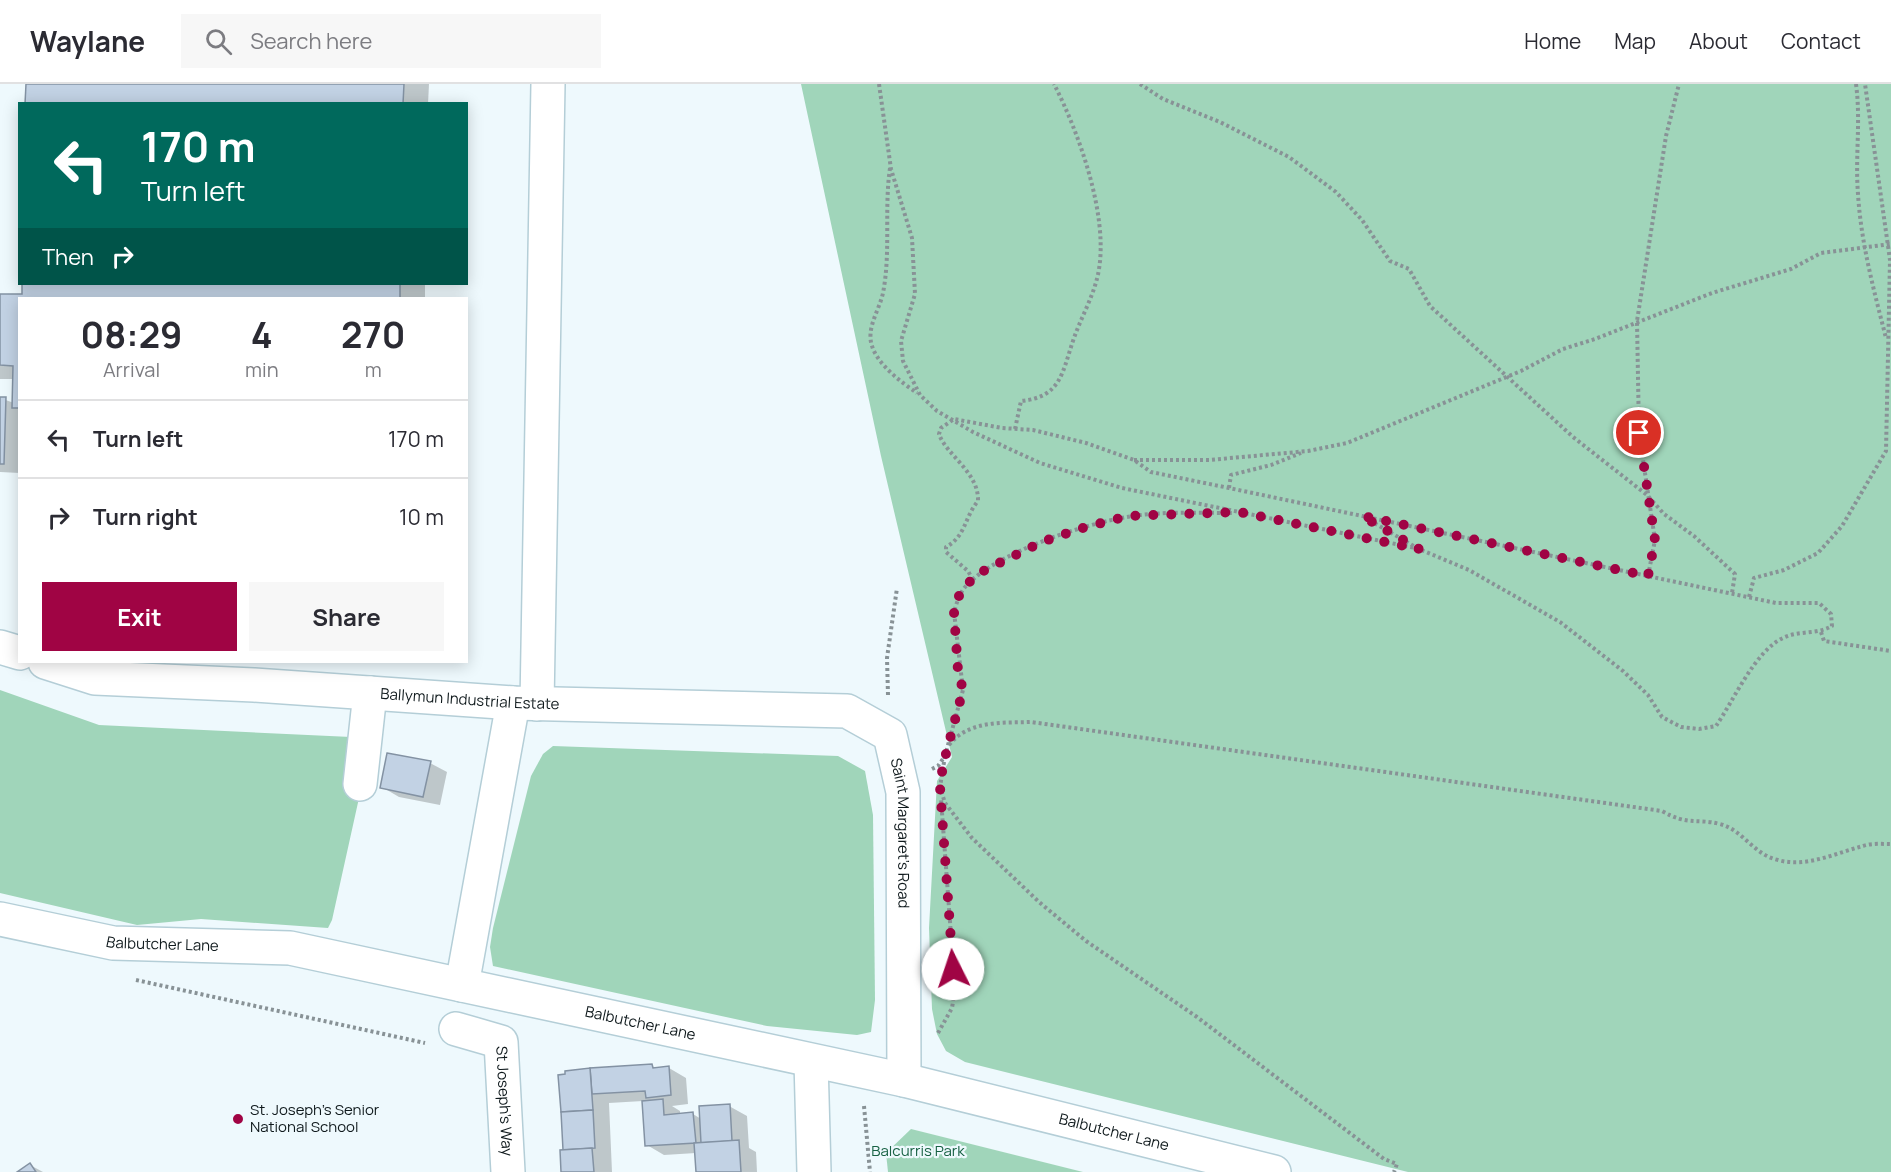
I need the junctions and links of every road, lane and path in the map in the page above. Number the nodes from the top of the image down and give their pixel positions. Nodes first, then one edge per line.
1 (548, 84) edge
2 (879, 84) edge
3 (1054, 84) edge
4 (1140, 84) edge
5 (1679, 84) edge
6 (1856, 84) edge
7 (1865, 84) edge
8 (891, 160) junction
9 (1890, 244) edge
10 (1865, 247) junction
11 (1637, 321) junction
12 (1888, 346) junction
13 (1891, 360) edge
14 (1509, 376) junction
15 (920, 395) junction
16 (954, 419) junction
17 (1016, 429) junction
18 (1308, 451) junction
19 (1134, 460) junction
20 (1229, 488) junction
21 (1647, 495) junction
22 (1239, 512) junction
23 (1362, 516) junction
24 (1419, 549) junction
25 (1648, 576) junction
26 (973, 580) junction
27 (897, 588) dead end
28 (1732, 593) junction
29 (1749, 597) junction
30 (1821, 632) junction
31 (0, 647) edge
32 (1891, 651) edge
33 (18, 652) edge
34 (48, 663) edge
35 (370, 693) junction
36 (525, 704) junction
37 (890, 735) junction
38 (949, 745) junction
39 (945, 756) junction
40 (898, 774) junction
41 (360, 784) dead end
42 (940, 789) junction
43 (1891, 844) edge
44 (0, 918) edge
45 (129, 978) dead end
46 (462, 985) junction
47 (456, 1029) dead end
48 (903, 1041) junction
49 (426, 1044) dead end
50 (811, 1061) junction
51 (903, 1080) junction
52 (864, 1099) dead end
53 (508, 1172) edge
54 (814, 1172) edge
55 (870, 1172) edge
56 (1274, 1172) edge
57 (1394, 1172) edge

1 - 36 street
2 - 8 path
3 - 17 path
4 - 14 path
5 - 11 path
6 - 10 path
7 - 9 path
8 - 15 path
8 - 15 path
9 - 10 path
9 - 12 path
10 - 11 path
10 - 12 path
11 - 14 path
11 - 21 path
12 - 13 path
12 - 29 path
14 - 18 path
14 - 21 path
15 - 16 path
16 - 17 path
16 - 22 path
16 - 26 path
17 - 19 path
18 - 19 path
18 - 20 path
19 - 20 path
20 - 23 path
21 - 25 path
21 - 28 path
22 - 24 path
22 - 26 path
23 - 24 path
23 - 25 path
24 - 30 path
25 - 28 path
26 - 38 path
27 - 37 path
28 - 29 path
29 - 30 path
30 - 32 path
31 - 33 street
34 - 35 street, Ballymun Industrial Estate
35 - 36 street, Ballymun Industrial Estate
35 - 41 street
36 - 37 street, Ballymun Industrial Estate
36 - 46 street
37 - 40 street, Saint Margaret's Road
38 - 39 path
38 - 43 path
39 - 40 path
39 - 42 path
40 - 48 street, Saint Margaret's Road
42 - 48 path
42 - 57 path
44 - 46 street, Balbutcher Lane
45 - 49 path
46 - 50 street, Balbutcher Lane
47 - 53 street, St Joseph's Way
48 - 51 street, Saint Margaret's Road
50 - 51 street, Balbutcher Lane
50 - 54 street
51 - 56 street, Balbutcher Lane
52 - 55 path

